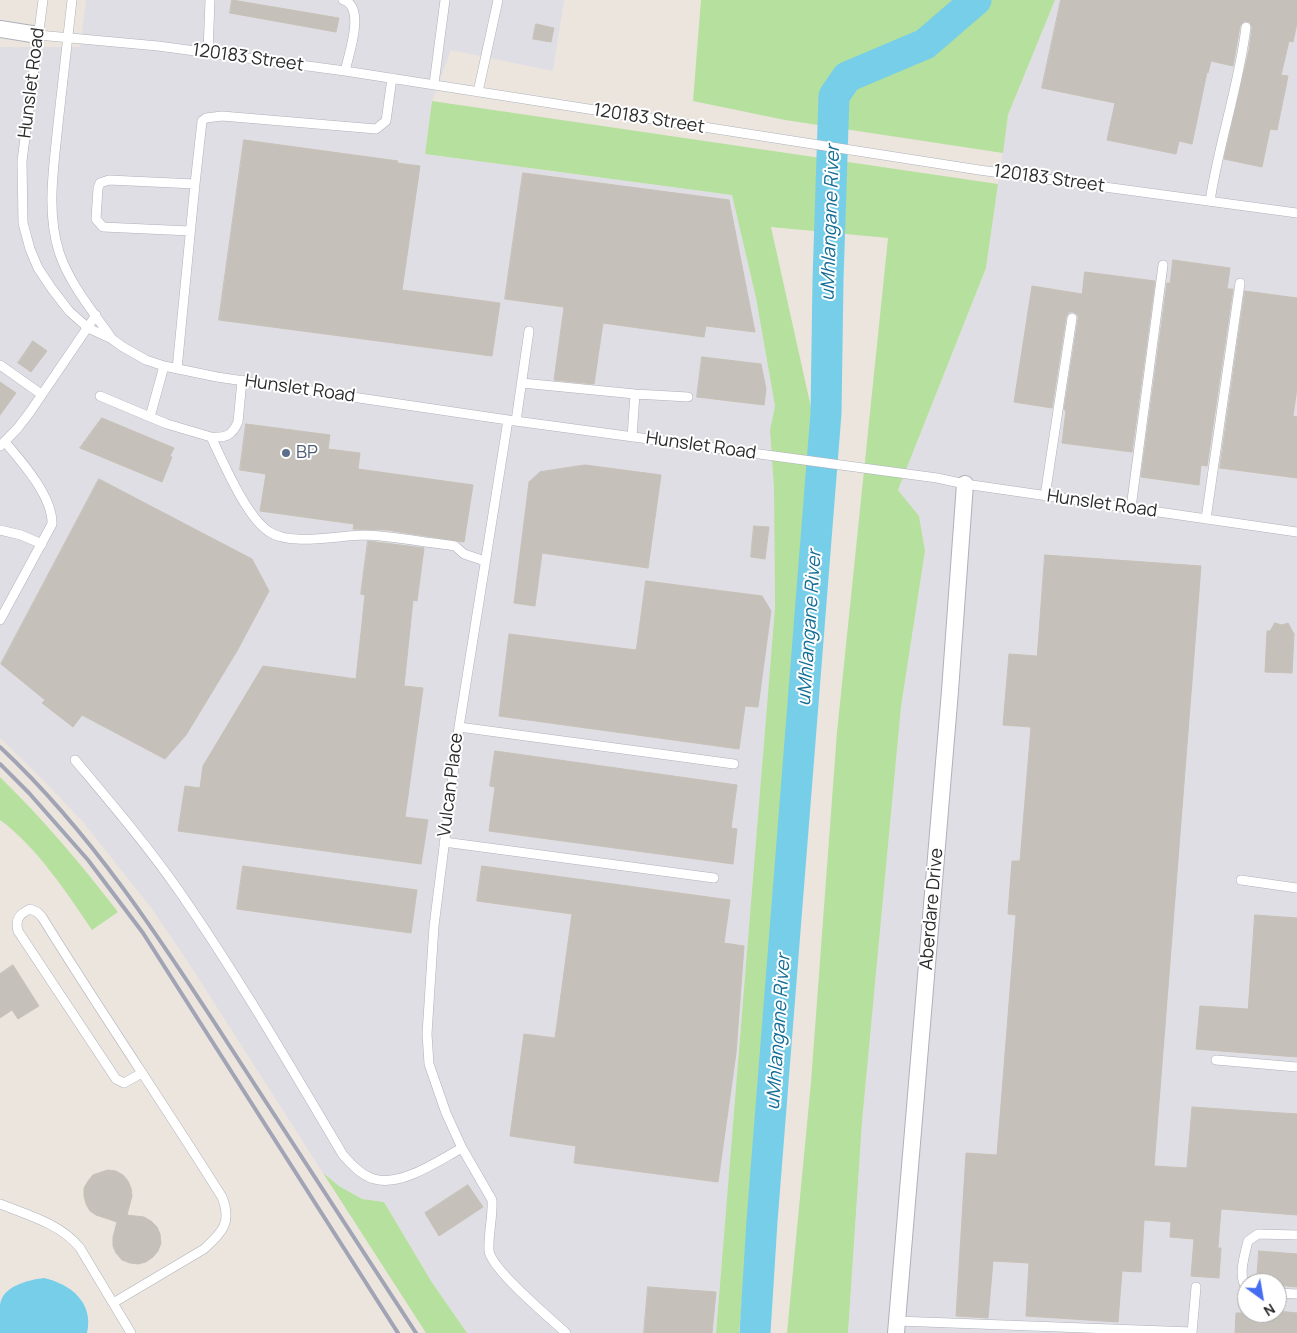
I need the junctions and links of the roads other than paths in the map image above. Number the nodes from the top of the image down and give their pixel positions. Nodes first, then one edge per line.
1 (42, 0) edge
2 (72, 0) edge
3 (210, 0) edge
4 (343, 0) edge
5 (445, 0) edge
6 (498, 0) edge
7 (1246, 27) dead end
8 (0, 29) edge
9 (38, 35) junction
10 (68, 39) junction
11 (208, 52) junction
12 (345, 70) junction
13 (392, 78) junction
14 (434, 84) junction
15 (478, 92) junction
16 (195, 184) junction
17 (1210, 201) junction
18 (1297, 213) edge
19 (190, 231) junction
20 (1163, 265) dead end
21 (1240, 283) dead end
22 (96, 316) junction
23 (1072, 318) dead end
24 (88, 328) junction
25 (529, 332) dead end
26 (112, 339) junction
27 (0, 365) edge
28 (164, 366) junction
29 (177, 369) junction
30 (242, 380) junction
31 (522, 383) junction
32 (41, 394) junction
33 (635, 394) junction
34 (100, 396) dead end
35 (688, 397) dead end
36 (150, 417) junction
37 (512, 420) junction
38 (211, 437) junction
39 (632, 437) junction
40 (2, 444) edge
41 (964, 484) junction
42 (1045, 496) junction
43 (1131, 508) junction
44 (1206, 519) junction
45 (0, 530) edge
46 (1297, 532) edge
47 (42, 544) junction
48 (485, 561) junction
49 (0, 620) edge
50 (458, 727) junction
51 (76, 760) dead end
52 (734, 764) dead end
53 (444, 842) junction
54 (714, 878) dead end
55 (1241, 880) dead end
56 (1297, 888) edge
57 (1216, 1060) dead end
58 (1297, 1067) edge
59 (142, 1073) junction
60 (462, 1148) junction
61 (0, 1204) edge
62 (1297, 1235) edge
63 (1243, 1273) edge
64 (1196, 1287) dead end
65 (113, 1303) junction
66 (897, 1327) edge
67 (1192, 1332) edge
68 (131, 1333) edge
69 (566, 1333) edge

1 - 9 lane, Hunslet Road
2 - 10 lane, Hunslet Road
3 - 11 lane
4 - 12 lane
5 - 14 lane
6 - 15 lane
7 - 17 lane
8 - 9 street, 120183 Street
9 - 10 lane, 120183 Street
9 - 24 lane, Hunslet Road
10 - 11 lane, 120183 Street
10 - 22 lane, Hunslet Road
11 - 12 lane, 120183 Street
12 - 13 lane, 120183 Street
13 - 14 lane, 120183 Street
13 - 16 lane
14 - 15 lane, 120183 Street
15 - 17 lane, 120183 Street
16 - 19 lane
16 - 19 lane
17 - 18 lane, 120183 Street
19 - 29 lane
20 - 43 lane
21 - 44 lane
22 - 24 lane
22 - 26 lane, Hunslet Road
23 - 42 lane
24 - 26 lane, Hunslet Road
24 - 32 lane
25 - 31 lane, Vulcan Place
26 - 28 lane, Hunslet Road
27 - 32 lane
28 - 29 lane, Hunslet Road
28 - 36 lane
29 - 30 lane, Hunslet Road
30 - 37 lane, Hunslet Road
30 - 38 lane
31 - 33 lane
31 - 37 lane, Vulcan Place
32 - 40 lane
33 - 35 lane
33 - 39 lane
34 - 36 lane
36 - 38 lane
37 - 39 lane, Hunslet Road
37 - 48 lane, Vulcan Place
38 - 48 lane
39 - 41 lane, Hunslet Road
40 - 47 lane
41 - 42 lane, Hunslet Road
41 - 66 street, Aberdare Drive
42 - 43 lane, Hunslet Road
43 - 44 lane, Hunslet Road
44 - 46 lane, Hunslet Road
45 - 47 lane
47 - 49 lane
48 - 50 lane, Vulcan Place
50 - 52 lane
50 - 53 lane, Vulcan Place
51 - 60 lane
53 - 54 lane
53 - 60 lane, Vulcan Place
55 - 56 lane
57 - 58 lane
59 - 59 lane
59 - 65 lane
60 - 69 lane, Vulcan Place
61 - 65 lane
62 - 63 lane
64 - 67 lane
65 - 68 lane
66 - 67 lane

